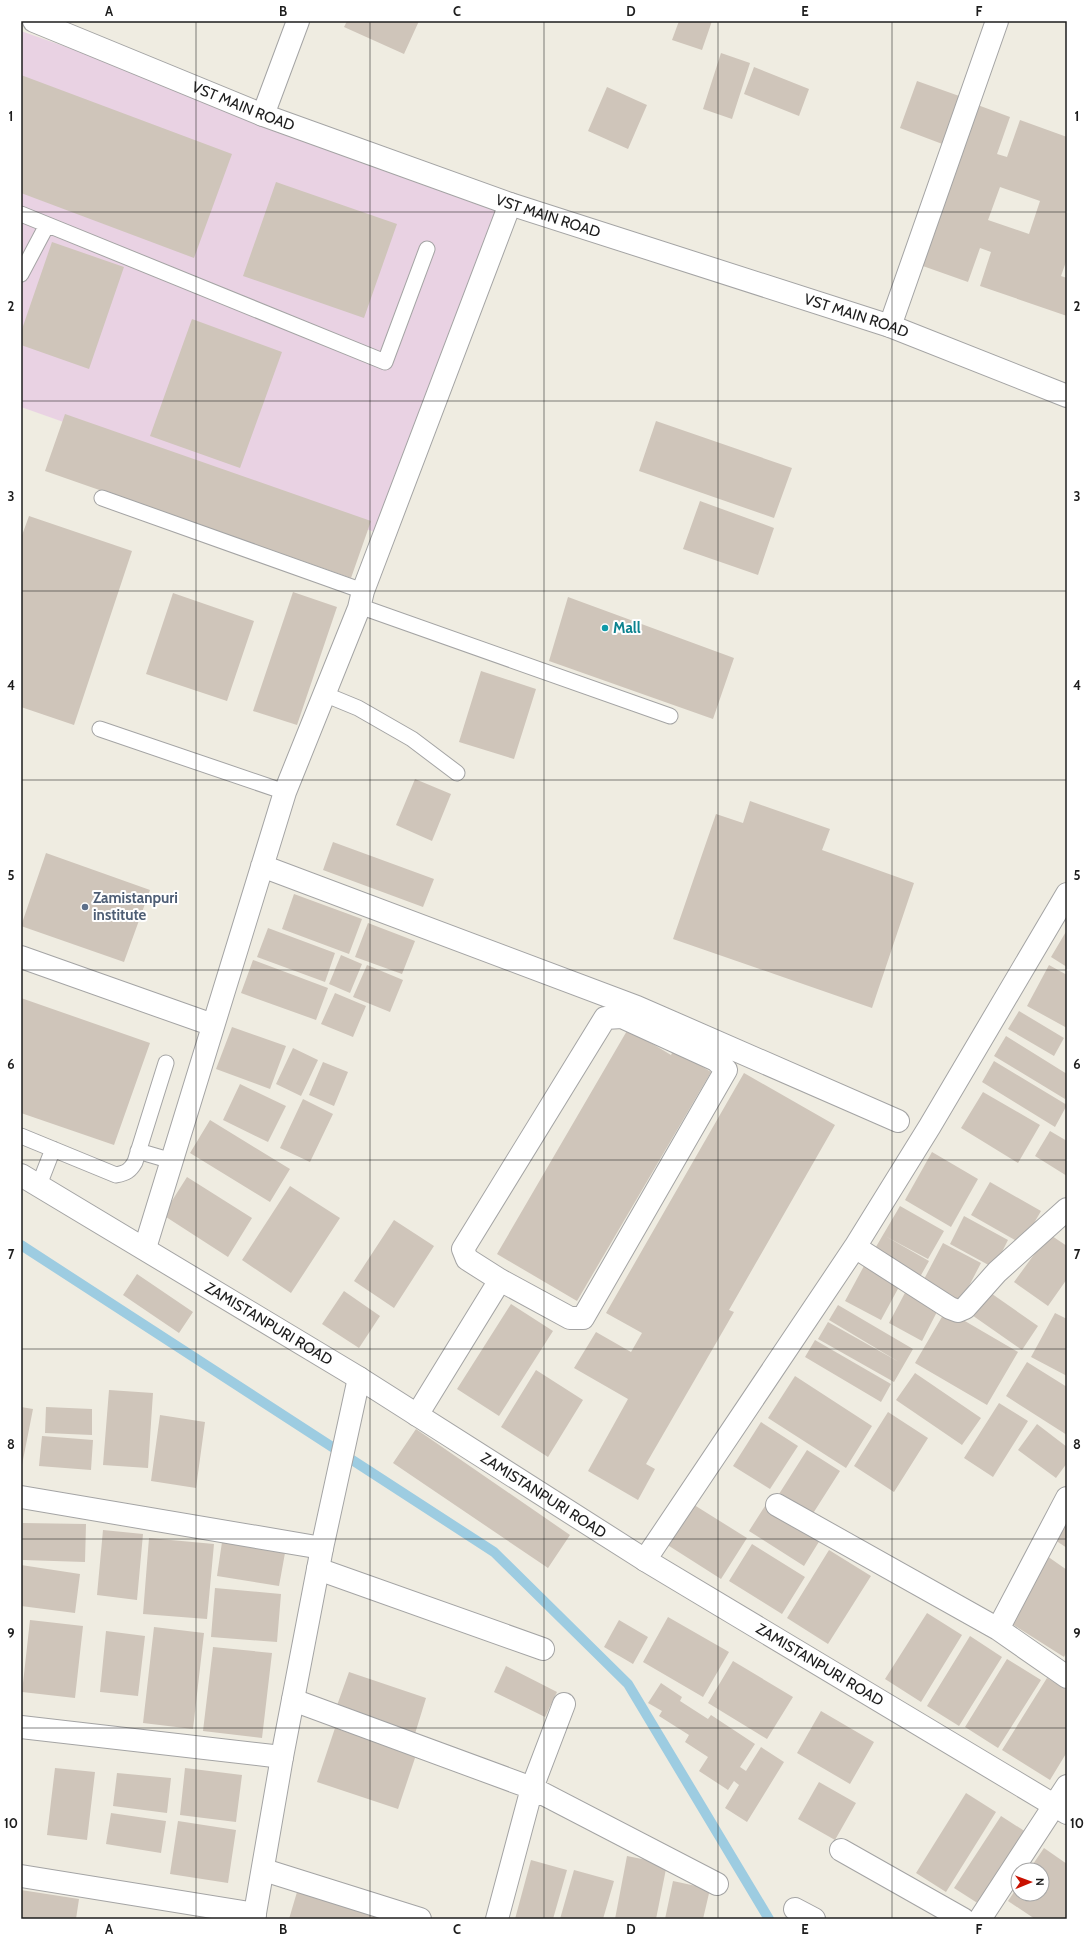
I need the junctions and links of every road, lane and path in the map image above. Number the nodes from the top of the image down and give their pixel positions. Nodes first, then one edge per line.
1 (34, 21) edge
2 (298, 21) edge
3 (996, 21) edge
4 (263, 115) junction
5 (510, 204) junction
6 (21, 214) edge
7 (47, 225) junction
8 (427, 248) dead end
9 (21, 274) edge
10 (890, 326) junction
11 (1067, 396) edge
12 (102, 498) dead end
13 (361, 598) junction
14 (324, 694) junction
15 (670, 716) dead end
16 (100, 729) dead end
17 (457, 773) dead end
18 (285, 792) junction
19 (262, 866) junction
20 (1067, 894) edge
21 (21, 957) edge
22 (207, 1023) junction
23 (166, 1063) dead end
24 (898, 1121) dead end
25 (21, 1136) edge
26 (53, 1149) junction
27 (138, 1151) junction
28 (172, 1161) junction
29 (30, 1180) edge
30 (1067, 1209) edge
31 (855, 1247) junction
32 (145, 1248) junction
33 (500, 1280) junction
34 (359, 1378) junction
35 (417, 1415) junction
36 (21, 1497) edge
37 (1067, 1498) edge
38 (777, 1505) dead end
39 (320, 1558) junction
40 (645, 1560) junction
41 (998, 1629) junction
42 (543, 1649) dead end
43 (1067, 1677) edge
44 (293, 1700) junction
45 (564, 1704) dead end
46 (21, 1727) edge
47 (282, 1757) junction
48 (1067, 1786) edge
49 (532, 1788) junction
50 (1061, 1809) edge
51 (841, 1850) dead end
52 (264, 1870) junction
53 (21, 1876) edge
54 (717, 1884) dead end
55 (254, 1917) edge
56 (420, 1919) edge
57 (497, 1919) edge
58 (963, 1919) edge
59 (980, 1919) edge

1 - 4 street, VST MAIN ROAD
2 - 4 street
3 - 10 street
4 - 5 street, VST MAIN ROAD
5 - 10 street, VST MAIN ROAD
5 - 13 street
6 - 7 lane
7 - 8 lane
7 - 9 lane
10 - 11 street, VST MAIN ROAD
12 - 13 lane
13 - 14 street
13 - 15 lane
14 - 17 lane
14 - 18 street
16 - 18 lane
18 - 19 street
19 - 22 street
19 - 24 street
20 - 31 street
21 - 22 street
22 - 28 street
23 - 27 lane
25 - 26 lane
26 - 27 lane
26 - 29 lane
27 - 28 lane
28 - 32 street
29 - 32 street, ZAMISTANPURI ROAD
30 - 31 street
31 - 40 street
32 - 34 street, ZAMISTANPURI ROAD
33 - 33 street
33 - 35 street
34 - 35 street, ZAMISTANPURI ROAD
34 - 39 street
35 - 40 street, ZAMISTANPURI ROAD
36 - 39 street
37 - 41 street
38 - 41 street
39 - 42 street
39 - 44 street
40 - 50 street, ZAMISTANPURI ROAD
41 - 43 street
44 - 47 street
44 - 49 street
45 - 49 street
46 - 47 street
47 - 52 street
48 - 50 street
49 - 54 street
49 - 57 street
50 - 59 street
51 - 58 street
52 - 55 street
52 - 56 street
53 - 55 street

